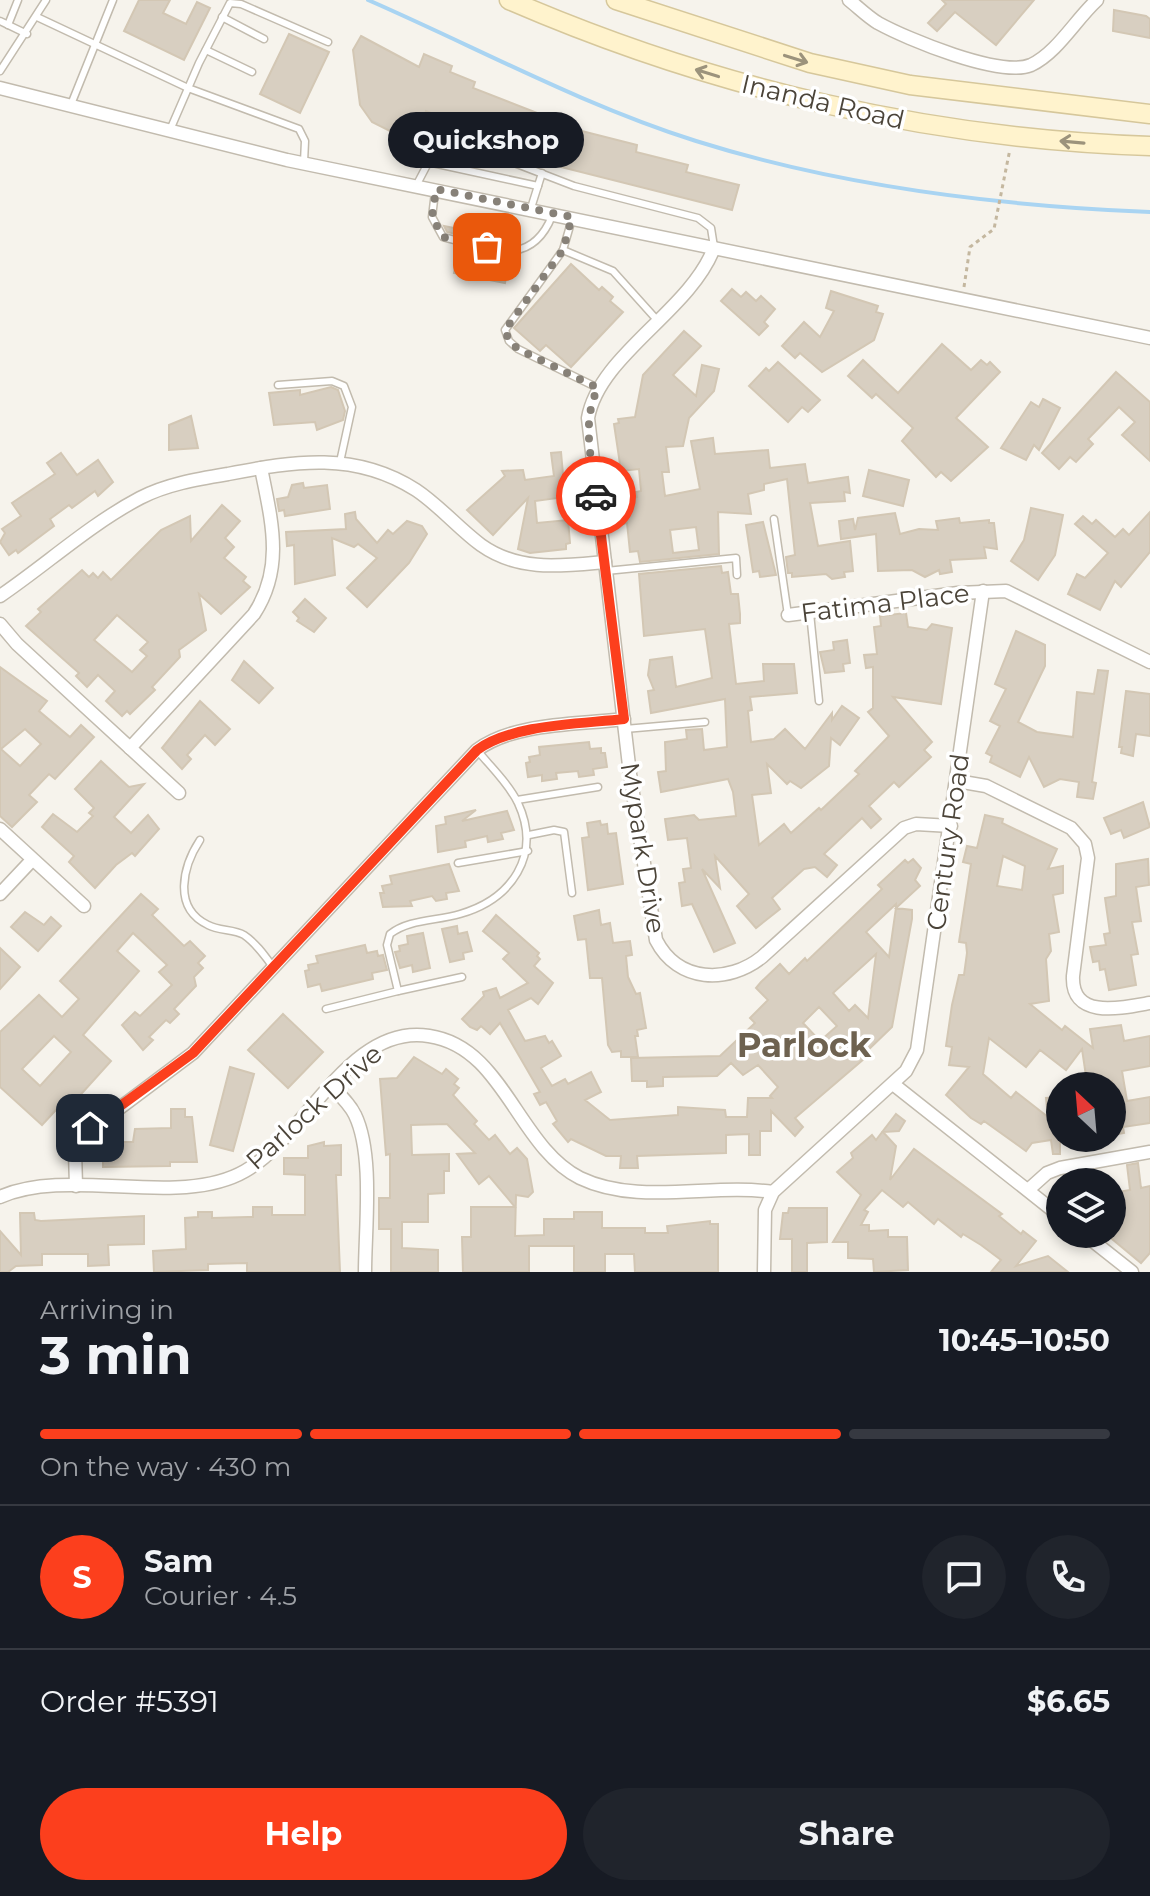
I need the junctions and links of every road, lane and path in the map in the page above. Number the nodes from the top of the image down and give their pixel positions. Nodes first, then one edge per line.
1 (18, 0) edge
2 (46, 0) edge
3 (113, 0) edge
4 (509, 0) edge
5 (616, 0) edge
6 (849, 0) edge
7 (1097, 0) edge
8 (37, 17) junction
9 (222, 17) junction
10 (0, 21) edge
11 (8, 25) junction
12 (27, 34) junction
13 (264, 39) dead end
14 (328, 42) dead end
15 (95, 44) junction
16 (206, 50) junction
17 (0, 71) edge
18 (252, 72) dead end
19 (0, 88) edge
20 (188, 88) junction
21 (70, 107) junction
22 (1150, 114) edge
23 (170, 130) junction
24 (1150, 146) edge
25 (428, 162) junction
26 (304, 163) junction
27 (542, 173) junction
28 (1005, 181) dead end
29 (416, 186) junction
30 (538, 186) junction
31 (436, 189) junction
32 (531, 208) junction
33 (554, 213) junction
34 (572, 217) junction
35 (714, 248) junction
36 (563, 250) junction
37 (963, 297) junction
38 (658, 322) junction
39 (1150, 338) edge
40 (278, 385) dead end
41 (598, 388) junction
42 (340, 462) junction
43 (261, 468) junction
44 (774, 519) dead end
45 (605, 567) junction
46 (737, 575) dead end
47 (983, 591) junction
48 (0, 596) edge
49 (810, 612) junction
50 (788, 615) joint
51 (0, 624) edge
52 (1150, 662) edge
53 (819, 701) dead end
54 (705, 722) dead end
55 (625, 724) junction
56 (130, 748) junction
57 (477, 750) junction
58 (957, 781) junction
59 (598, 787) dead end
60 (179, 793) dead end
61 (517, 800) junction
62 (951, 826) junction
63 (0, 829) edge
64 (529, 835) junction
65 (200, 840) dead end
66 (528, 851) junction
67 (32, 860) junction
68 (458, 863) dead end
69 (572, 893) dead end
70 (0, 894) edge
71 (84, 906) dead end
72 (273, 967) junction
73 (462, 977) dead end
74 (398, 991) junction
75 (1150, 1003) edge
76 (326, 1009) dead end
77 (893, 1084) junction
78 (331, 1086) junction
79 (1150, 1152) edge
80 (76, 1186) junction
81 (1028, 1190) junction
82 (773, 1192) junction
83 (0, 1197) edge
84 (1046, 1205) edge
85 (1102, 1248) edge
86 (365, 1272) edge
87 (764, 1272) edge
88 (1132, 1272) edge

1 - 11 lane
2 - 8 lane
3 - 15 lane
24 -> 4 main road, Inanda Road
5 -> 22 main road, Inanda Road
6 - 7 street
8 - 12 lane
8 - 15 lane
9 - 13 lane
9 - 14 lane
9 - 16 lane
10 - 11 lane
11 - 12 lane
12 - 17 lane
15 - 20 lane
15 - 21 lane
16 - 18 lane
16 - 20 lane
19 - 21 street
20 - 23 lane
20 - 26 lane
21 - 23 street
23 - 26 street
25 - 27 lane
25 - 29 lane
25 - 30 lane
26 - 29 street
27 - 30 lane
27 - 35 lane
28 - 37 path
29 - 31 street
30 - 32 lane
31 - 32 street
31 - 33 lane
32 - 33 street
33 - 34 street
34 - 35 street
34 - 36 lane
35 - 37 street
35 - 38 street, Mypark Drive
36 - 38 lane
36 - 41 lane
37 - 39 street
38 - 41 street, Mypark Drive
40 - 42 lane
41 - 45 street, Mypark Drive
42 - 43 street
42 - 45 street
43 - 48 street
43 - 56 street
44 - 50 lane
45 - 46 lane
45 - 55 street, Mypark Drive
47 - 49 street, Fatima Place
47 - 52 street, Fatima Place
47 - 58 street, Century Road
49 - 50 street, Fatima Place
49 - 53 lane
51 - 56 street
54 - 55 lane
55 - 57 street
55 - 62 street, Mypark Drive
56 - 60 street
57 - 61 lane
57 - 72 street
58 - 62 street, Century Road
58 - 75 street
59 - 61 lane
61 - 64 lane
62 - 77 street, Century Road
63 - 67 street
64 - 66 lane
64 - 69 lane
65 - 72 lane
66 - 68 lane
66 - 74 lane
67 - 70 street
67 - 71 street
72 - 80 street
73 - 74 lane
74 - 76 lane
77 - 81 street
77 - 82 street
78 - 80 street, Parlock Drive
78 - 82 street, Parlock Drive
78 - 86 street
79 - 81 street
80 - 83 street, Parlock Drive
81 - 84 street
82 - 87 street
85 - 88 street

